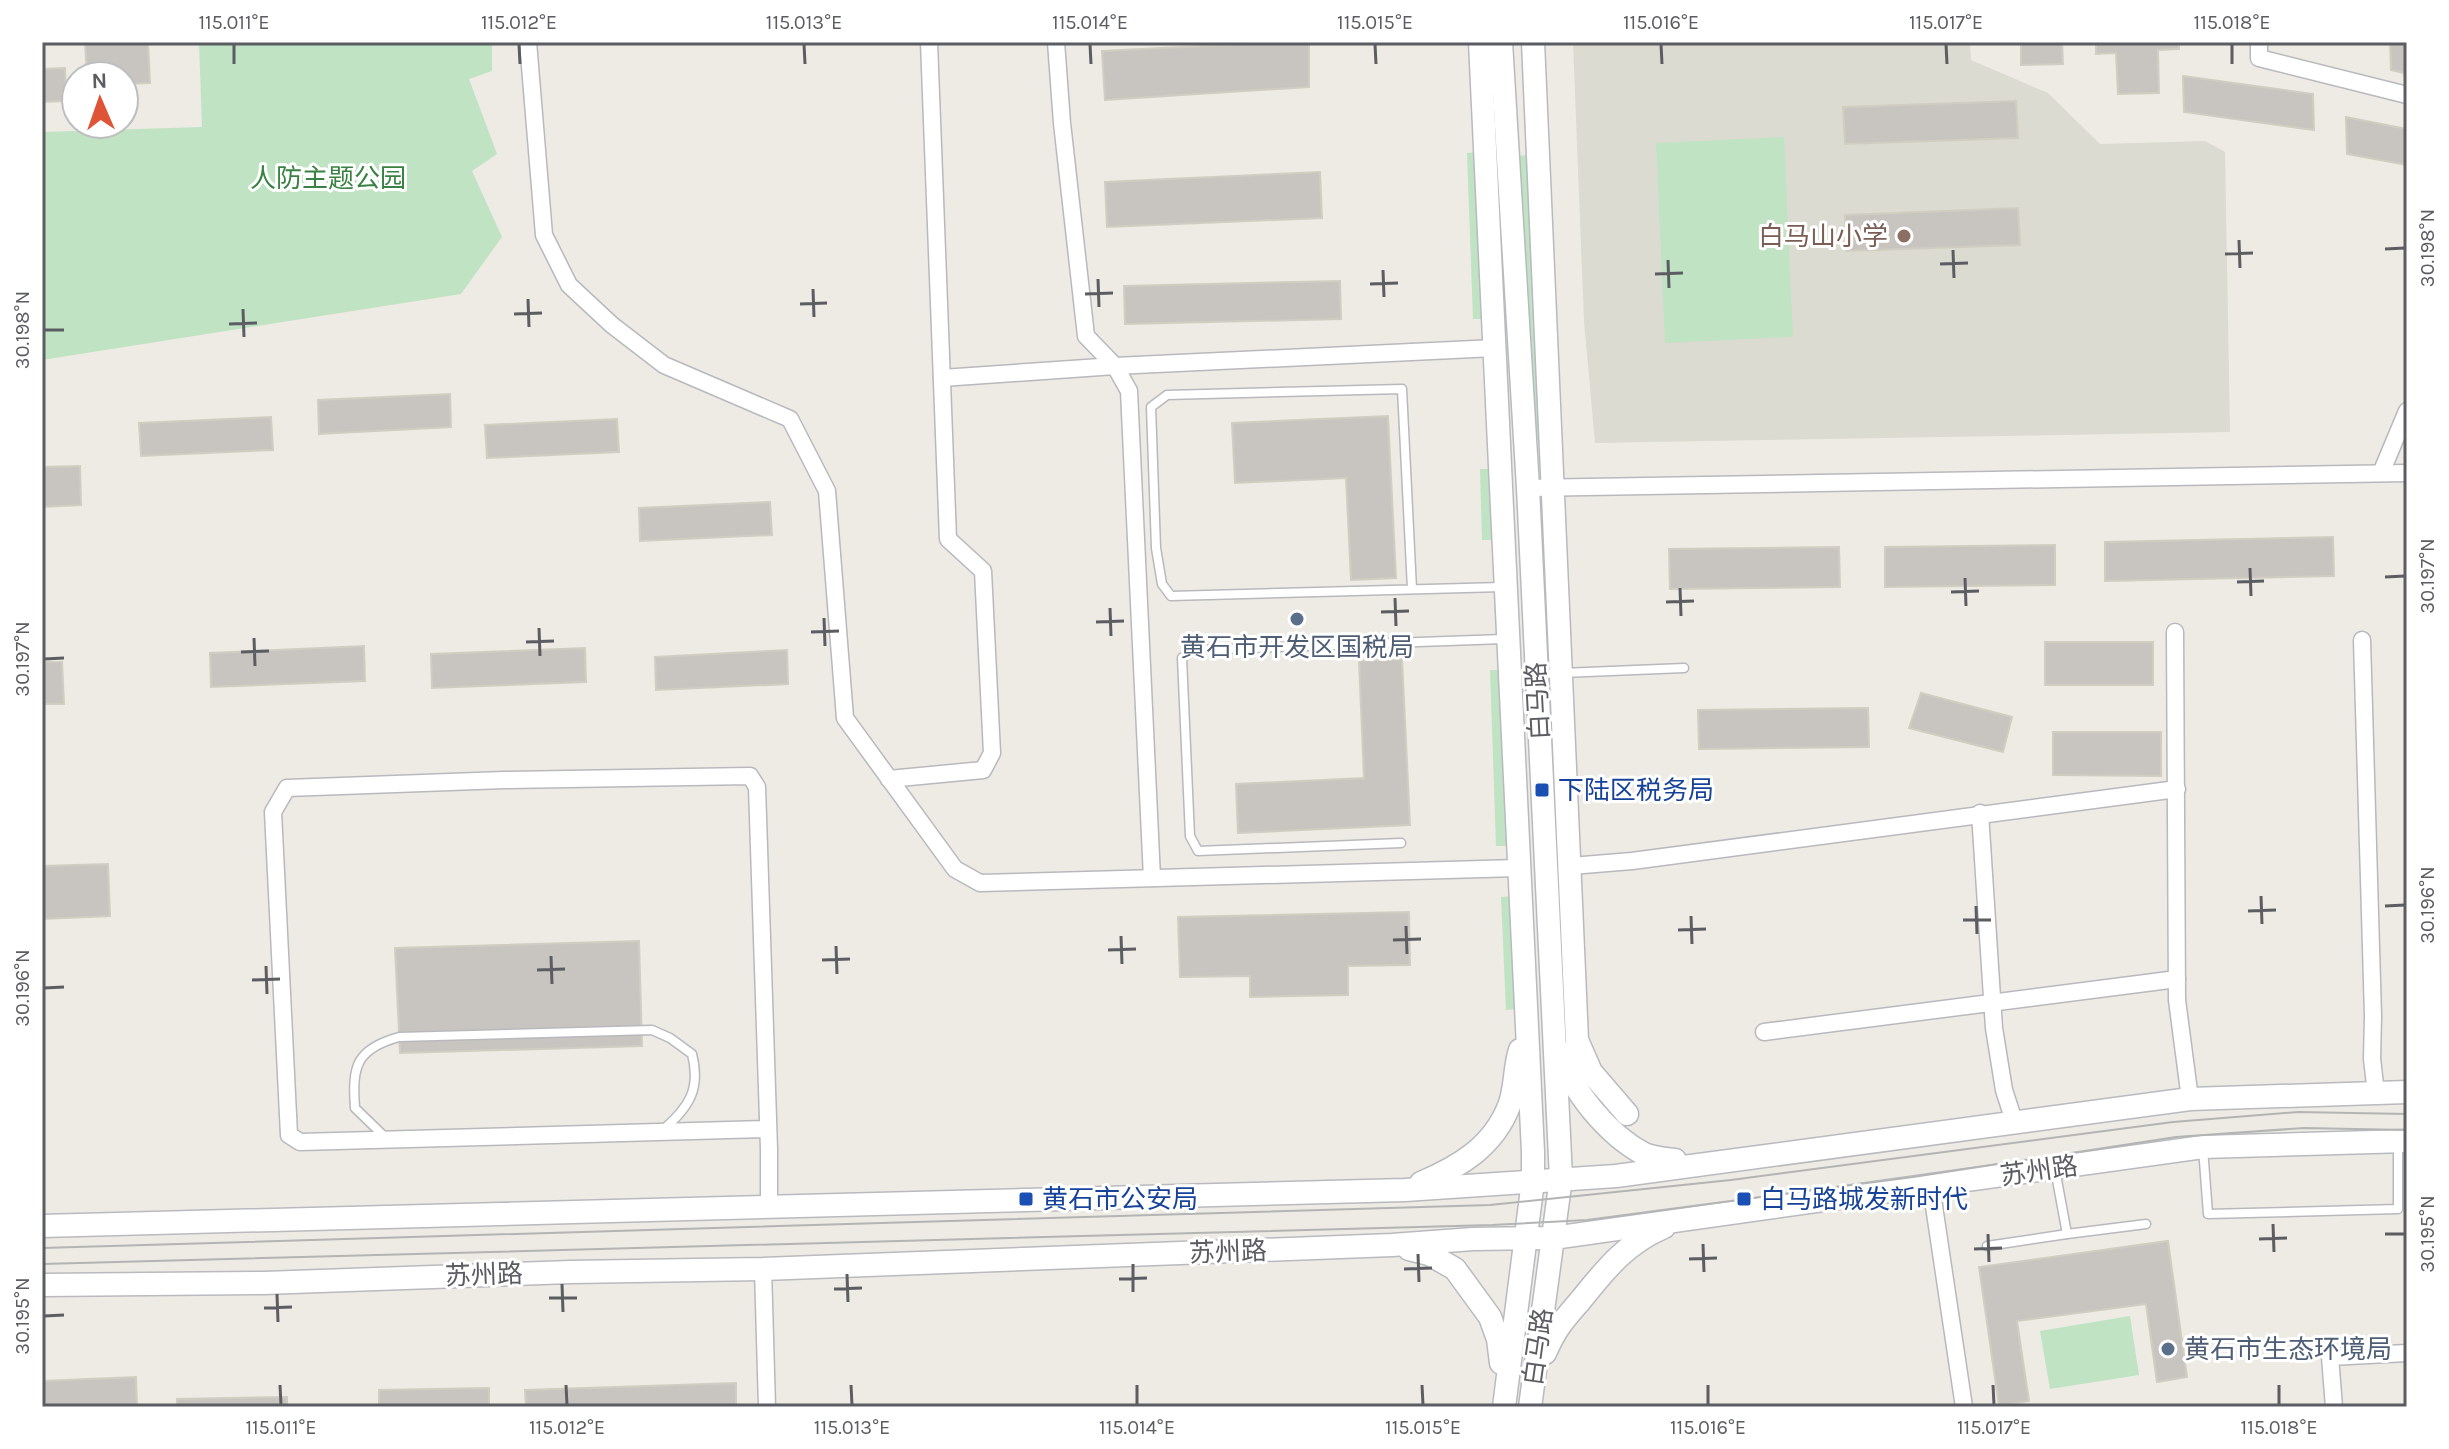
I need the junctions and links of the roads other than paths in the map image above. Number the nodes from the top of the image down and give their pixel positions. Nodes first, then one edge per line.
1 (528, 42) edge
2 (929, 42) edge
3 (1056, 42) edge
4 (1480, 42) edge
5 (1501, 42) edge
6 (1533, 42) edge
7 (2259, 42) edge
8 (2407, 95) edge
9 (1495, 348) junction
10 (1115, 366) junction
11 (942, 378) junction
12 (2407, 411) edge
13 (2381, 473) junction
14 (2407, 473) edge
15 (1528, 488) junction
16 (1553, 488) junction
17 (1507, 586) junction
18 (1412, 589) junction
19 (2175, 632) dead end
20 (1509, 639) junction
21 (2362, 640) dead end
22 (1684, 668) dead end
23 (1562, 673) junction
24 (1537, 674) junction
25 (889, 779) junction
26 (2177, 789) junction
27 (1980, 813) junction
28 (1401, 843) dead end
29 (1571, 866) junction
30 (1518, 868) junction
31 (1152, 878) junction
32 (2177, 979) junction
33 (1992, 1001) junction
34 (1552, 1005) junction
35 (1527, 1030) junction
36 (1764, 1032) dead end
37 (2407, 1092) edge
38 (2376, 1093) junction
39 (2190, 1099) junction
40 (1627, 1114) dead end
41 (2014, 1121) junction
42 (768, 1129) junction
43 (660, 1132) junction
44 (388, 1140) junction
45 (2402, 1141) edge
46 (2203, 1147) junction
47 (1696, 1164) junction
48 (2055, 1168) junction
49 (1561, 1178) junction
50 (1533, 1181) junction
51 (1931, 1186) junction
52 (1405, 1190) junction
53 (769, 1206) junction
54 (1683, 1218) junction
55 (2146, 1224) dead end
56 (42, 1226) edge
57 (2067, 1234) junction
58 (1525, 1237) junction
59 (1553, 1238) junction
60 (1392, 1245) junction
61 (1987, 1246) dead end
62 (763, 1269) junction
63 (42, 1285) edge
64 (2407, 1353) edge
65 (1505, 1402) edge
66 (1530, 1404) edge
67 (767, 1407) edge
68 (1964, 1407) edge
69 (2334, 1407) edge

1 - 25 street
2 - 11 street
3 - 10 street
4 - 9 main road, 白马路
5 - 15 main road, 白马路
6 - 16 main road
7 - 8 street
9 - 10 street
9 - 17 main road, 白马路
10 - 11 street
10 - 31 street
11 - 25 street
12 - 13 street
13 - 14 street
13 - 16 street
15 - 16 street
15 - 24 main road, 白马路
16 - 23 main road
17 - 18 lane
17 - 20 main road, 白马路
18 - 18 lane
19 - 26 street
20 - 28 lane
20 - 30 main road, 白马路
21 - 38 street
22 - 23 lane
23 - 24 lane
23 - 29 main road
24 - 34 main road, 白马路
25 - 31 street
26 - 27 street
26 - 32 street
27 - 29 street
27 - 33 street
29 - 40 main road
30 - 31 street
30 - 35 main road, 白马路
32 - 33 street
32 - 39 street
33 - 36 street
33 - 41 street
34 - 47 main road
34 - 49 main road, 白马路
35 - 50 main road, 白马路
35 - 52 main road
37 - 38 main road, 苏州路
38 - 39 main road, 苏州路
39 - 41 main road, 苏州路
41 - 47 main road, 苏州路
42 - 43 street
42 - 44 street
42 - 53 street
43 - 44 street
43 - 44 lane
45 - 46 main road, 苏州路
45 - 46 lane
46 - 48 main road, 苏州路
47 - 49 main road, 苏州路
48 - 51 main road, 苏州路
48 - 57 lane
49 - 50 main road, 苏州路
49 - 59 main road, 白马路
50 - 52 main road, 苏州路
50 - 58 main road, 白马路
51 - 54 main road, 苏州路
51 - 68 street
52 - 53 main road, 苏州路
53 - 56 main road, 苏州路
54 - 59 main road, 苏州路
54 - 66 main road
55 - 57 lane
57 - 61 lane
58 - 59 main road, 苏州路
58 - 60 main road, 苏州路
58 - 65 main road, 白马路
59 - 66 main road, 白马路
60 - 62 main road, 苏州路
60 - 65 main road
62 - 63 main road, 苏州路
62 - 67 street
64 - 69 street

